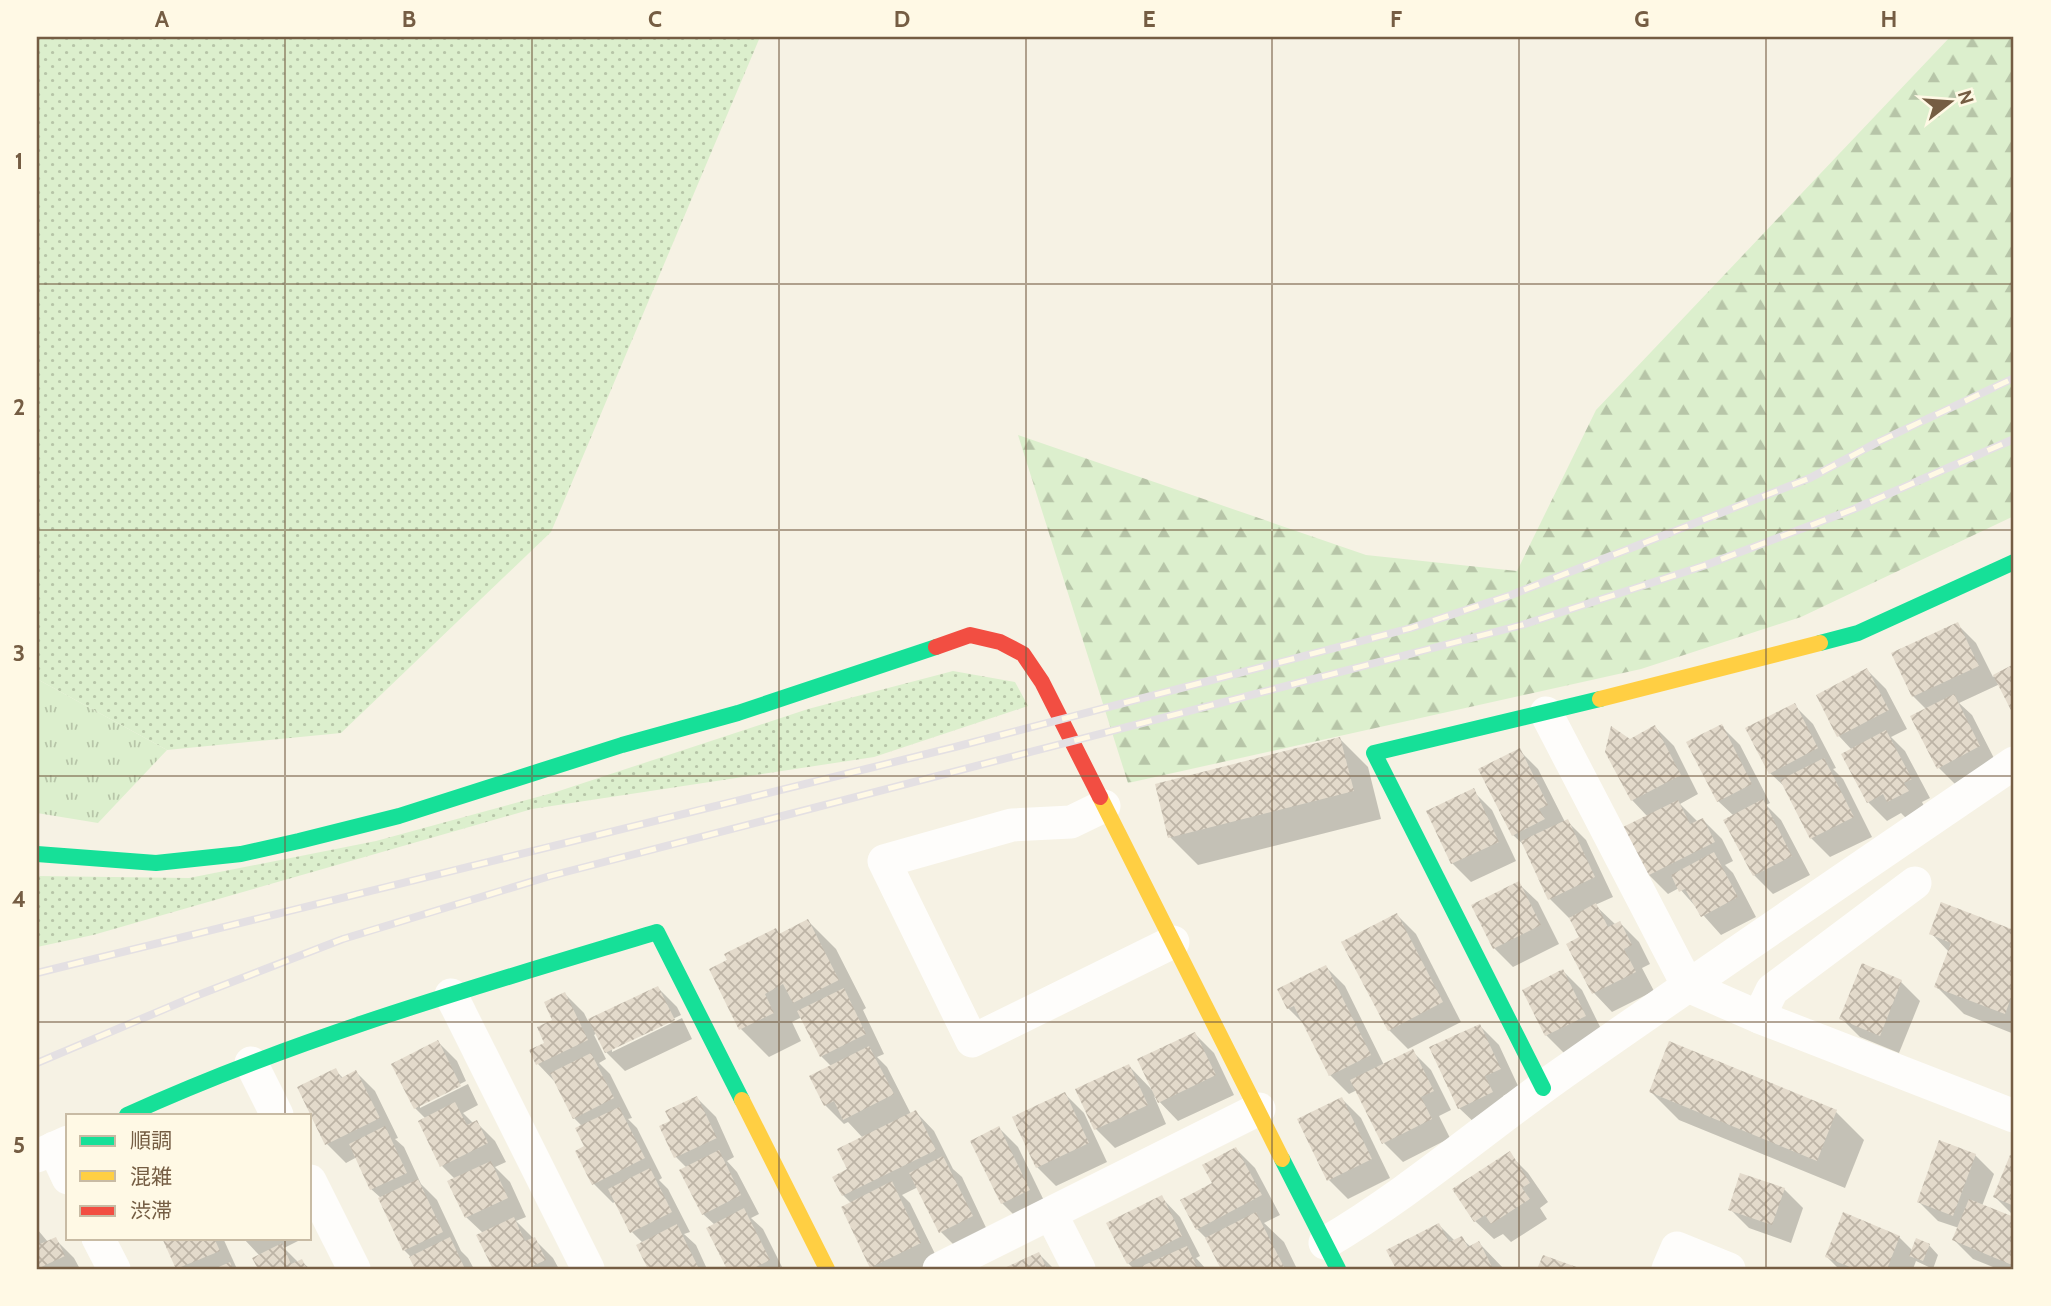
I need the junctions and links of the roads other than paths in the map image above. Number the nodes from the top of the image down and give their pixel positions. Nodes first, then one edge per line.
1 (2014, 562) edge
2 (1546, 713) junction
3 (2014, 763) edge
4 (1104, 806) junction
5 (37, 854) edge
6 (1915, 883) dead end
7 (1173, 942) junction
8 (1688, 986) junction
9 (451, 995) junction
10 (1759, 1017) junction
11 (251, 1063) junction
12 (1543, 1088) junction
13 (1259, 1109) junction
14 (129, 1114) edge
15 (276, 1114) edge
16 (2014, 1115) edge
17 (53, 1149) edge
18 (66, 1174) edge
19 (312, 1185) edge
20 (1051, 1214) junction
21 (99, 1240) edge
22 (1332, 1256) edge
23 (114, 1269) edge
24 (354, 1269) edge
25 (588, 1269) edge
26 (827, 1269) edge
27 (939, 1269) edge
28 (1079, 1269) edge
29 (1668, 1269) edge
30 (1729, 1269) edge

1 - 2 street
2 - 8 street
2 - 12 street
3 - 8 street
4 - 5 street
4 - 7 street
4 - 7 street
6 - 10 street
7 - 13 street
8 - 10 street
8 - 12 street
9 - 11 street
9 - 25 street
9 - 26 street
10 - 16 street
11 - 14 street
11 - 15 street
12 - 22 street
13 - 20 street
13 - 22 street
17 - 18 street
19 - 24 street
20 - 27 street
20 - 28 street
21 - 23 street
29 - 30 street

